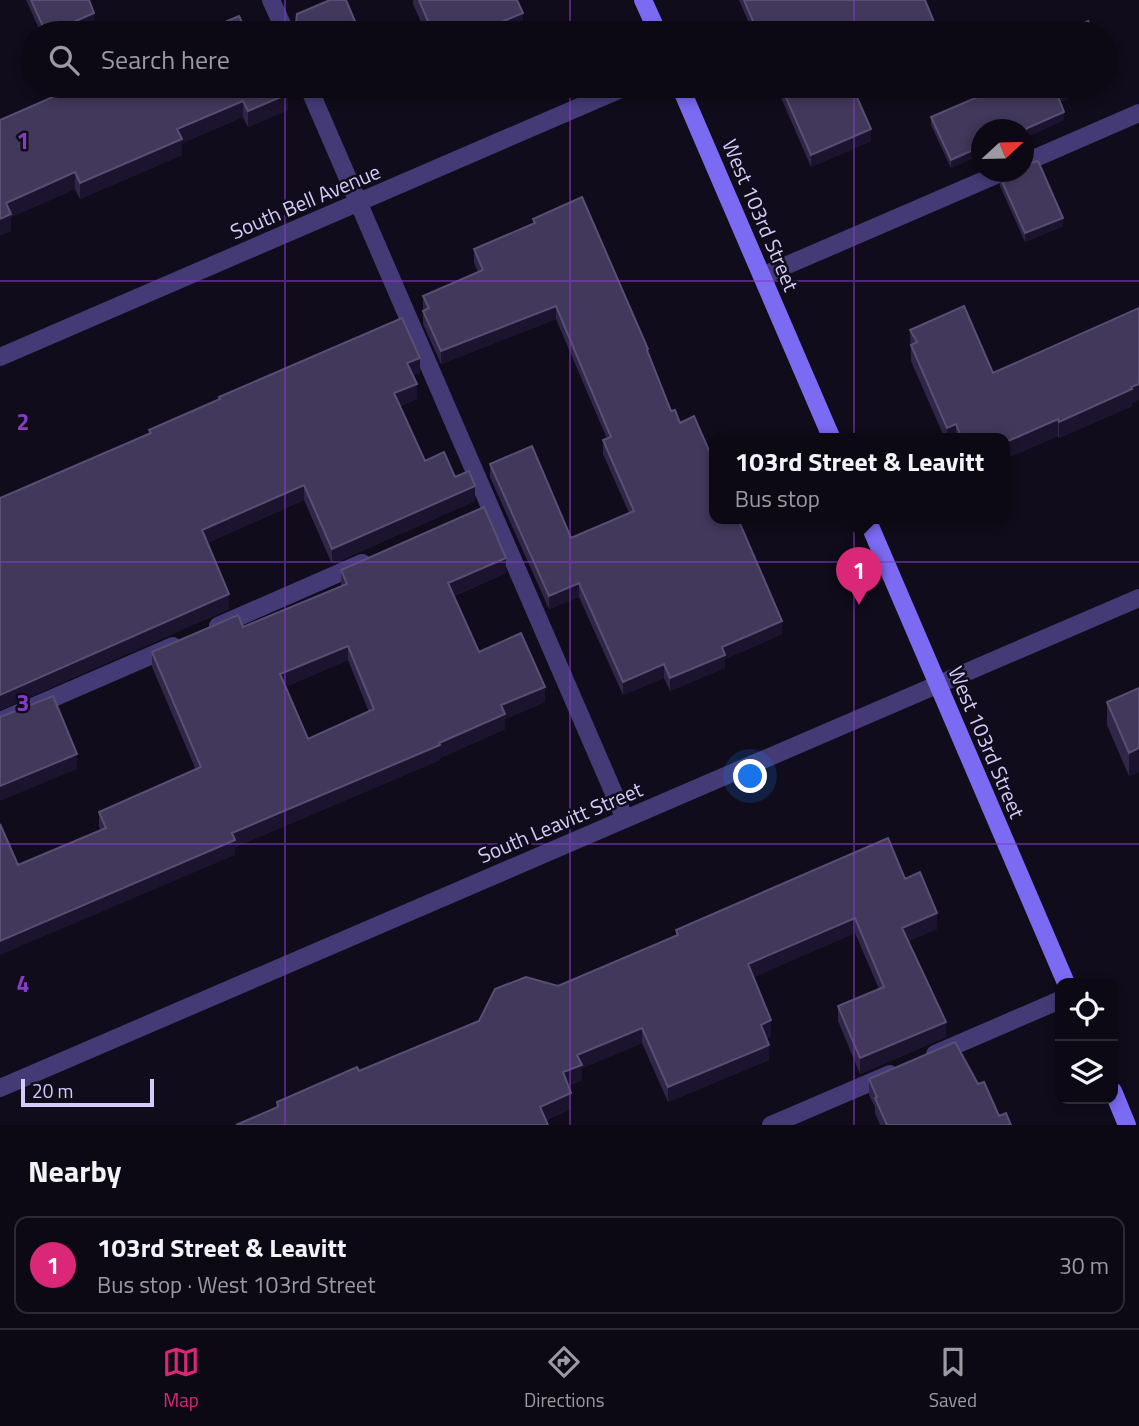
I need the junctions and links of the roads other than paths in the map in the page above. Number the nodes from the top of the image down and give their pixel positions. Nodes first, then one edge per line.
1 (271, 0) edge
2 (643, 0) edge
3 (281, 21) edge
4 (653, 21) edge
5 (313, 98) edge
6 (600, 98) edge
7 (685, 98) edge
8 (1139, 113) edge
9 (1034, 159) edge
10 (980, 182) edge
11 (359, 202) junction
12 (762, 276) junction
13 (0, 358) edge
14 (829, 433) edge
15 (869, 524) edge
16 (378, 557) edge
17 (1139, 598) edge
18 (938, 684) junction
19 (0, 721) edge
20 (625, 819) junction
21 (1064, 978) edge
22 (1055, 1002) edge
23 (0, 1088) edge
24 (1118, 1103) edge
25 (771, 1125) edge
26 (1127, 1125) edge

1 - 3 street
2 - 4 main road
5 - 11 street
6 - 11 street, South Bell Avenue
7 - 12 main road, West 103rd Street
8 - 9 street
10 - 12 street
11 - 13 street, South Bell Avenue
11 - 20 street
12 - 14 main road, West 103rd Street
15 - 18 main road, West 103rd Street
16 - 19 street
17 - 18 street, South Leavitt Street
18 - 20 street, South Leavitt Street
18 - 21 main road, West 103rd Street
20 - 23 street, South Leavitt Street
22 - 25 street
24 - 26 main road

